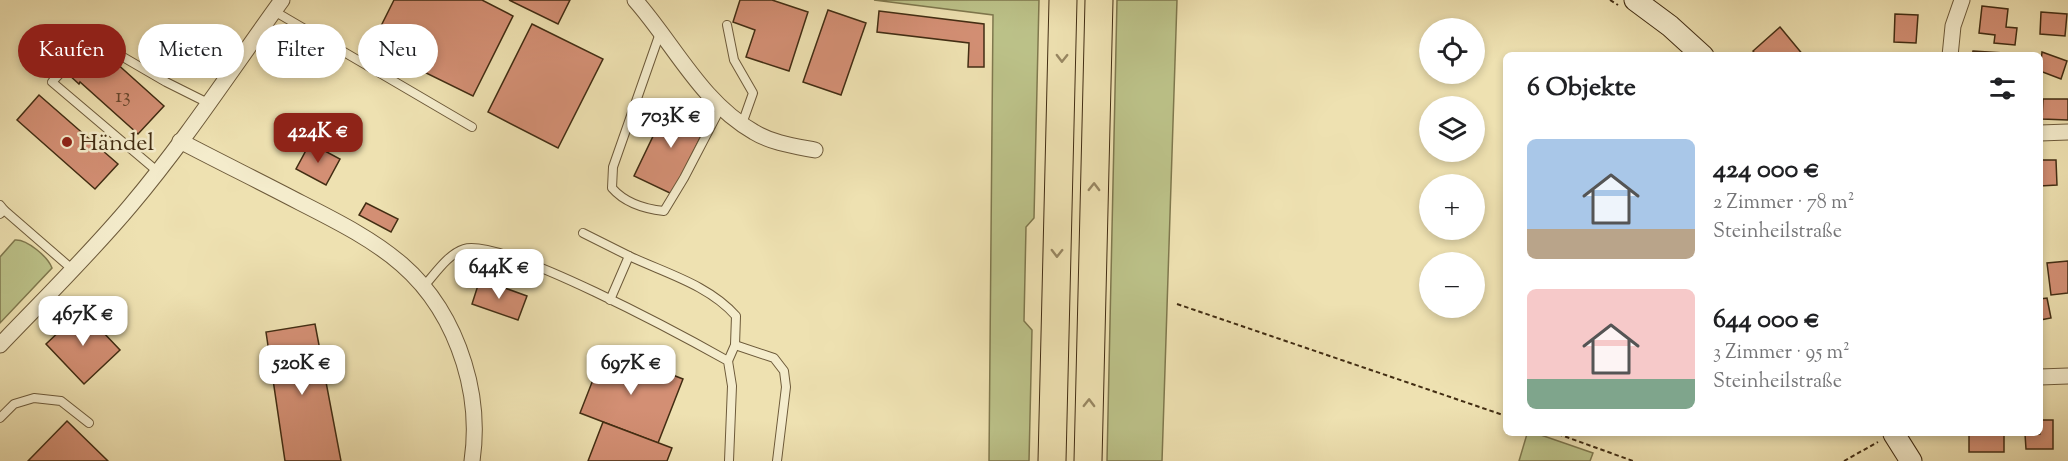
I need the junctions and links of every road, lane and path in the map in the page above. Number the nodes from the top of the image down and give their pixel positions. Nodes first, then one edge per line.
1 (635, 0) edge
2 (1063, 0) edge
3 (1098, 0) edge
4 (1962, 0) edge
5 (1642, 2) edge
6 (278, 6) edge
7 (727, 25) dead end
8 (660, 31) junction
9 (1699, 52) edge
10 (1950, 52) edge
11 (208, 103) junction
12 (721, 107) junction
13 (742, 124) junction
14 (472, 128) dead end
15 (2068, 132) edge
16 (2043, 133) edge
17 (180, 141) junction
18 (815, 150) dead end
19 (157, 171) junction
20 (1, 210) edge
21 (583, 233) dead end
22 (629, 256) junction
23 (72, 270) junction
24 (424, 286) junction
25 (610, 300) junction
26 (1177, 304) dead end
27 (0, 345) edge
28 (735, 345) junction
29 (728, 361) junction
30 (2068, 376) edge
31 (2043, 377) edge
32 (1503, 415) edge
33 (0, 418) edge
34 (89, 423) dead end
35 (1564, 436) edge
36 (1889, 436) edge
37 (1892, 436) edge
38 (472, 461) edge
39 (729, 461) edge
40 (777, 461) edge
41 (1052, 461) edge
42 (1088, 461) edge
43 (1633, 461) edge
44 (1844, 461) edge
45 (1911, 461) edge

1 - 8 street
2 -> 41 highway
42 -> 3 highway
4 - 10 street
5 - 9 street
6 - 11 street
6 - 14 lane
7 - 13 lane
8 - 12 street
8 - 12 lane
11 - 17 street
11 - 19 lane
12 - 13 street
13 - 18 street
15 - 16 street
17 - 19 street
17 - 24 street
19 - 23 street
20 - 23 lane
21 - 22 lane
22 - 25 lane
22 - 28 lane
23 - 27 street
24 - 25 lane
24 - 38 street
25 - 29 lane
26 - 32 path
28 - 29 lane
28 - 40 lane
29 - 39 lane
30 - 31 street
33 - 34 lane
35 - 43 path
36 - 44 path
37 - 45 street

